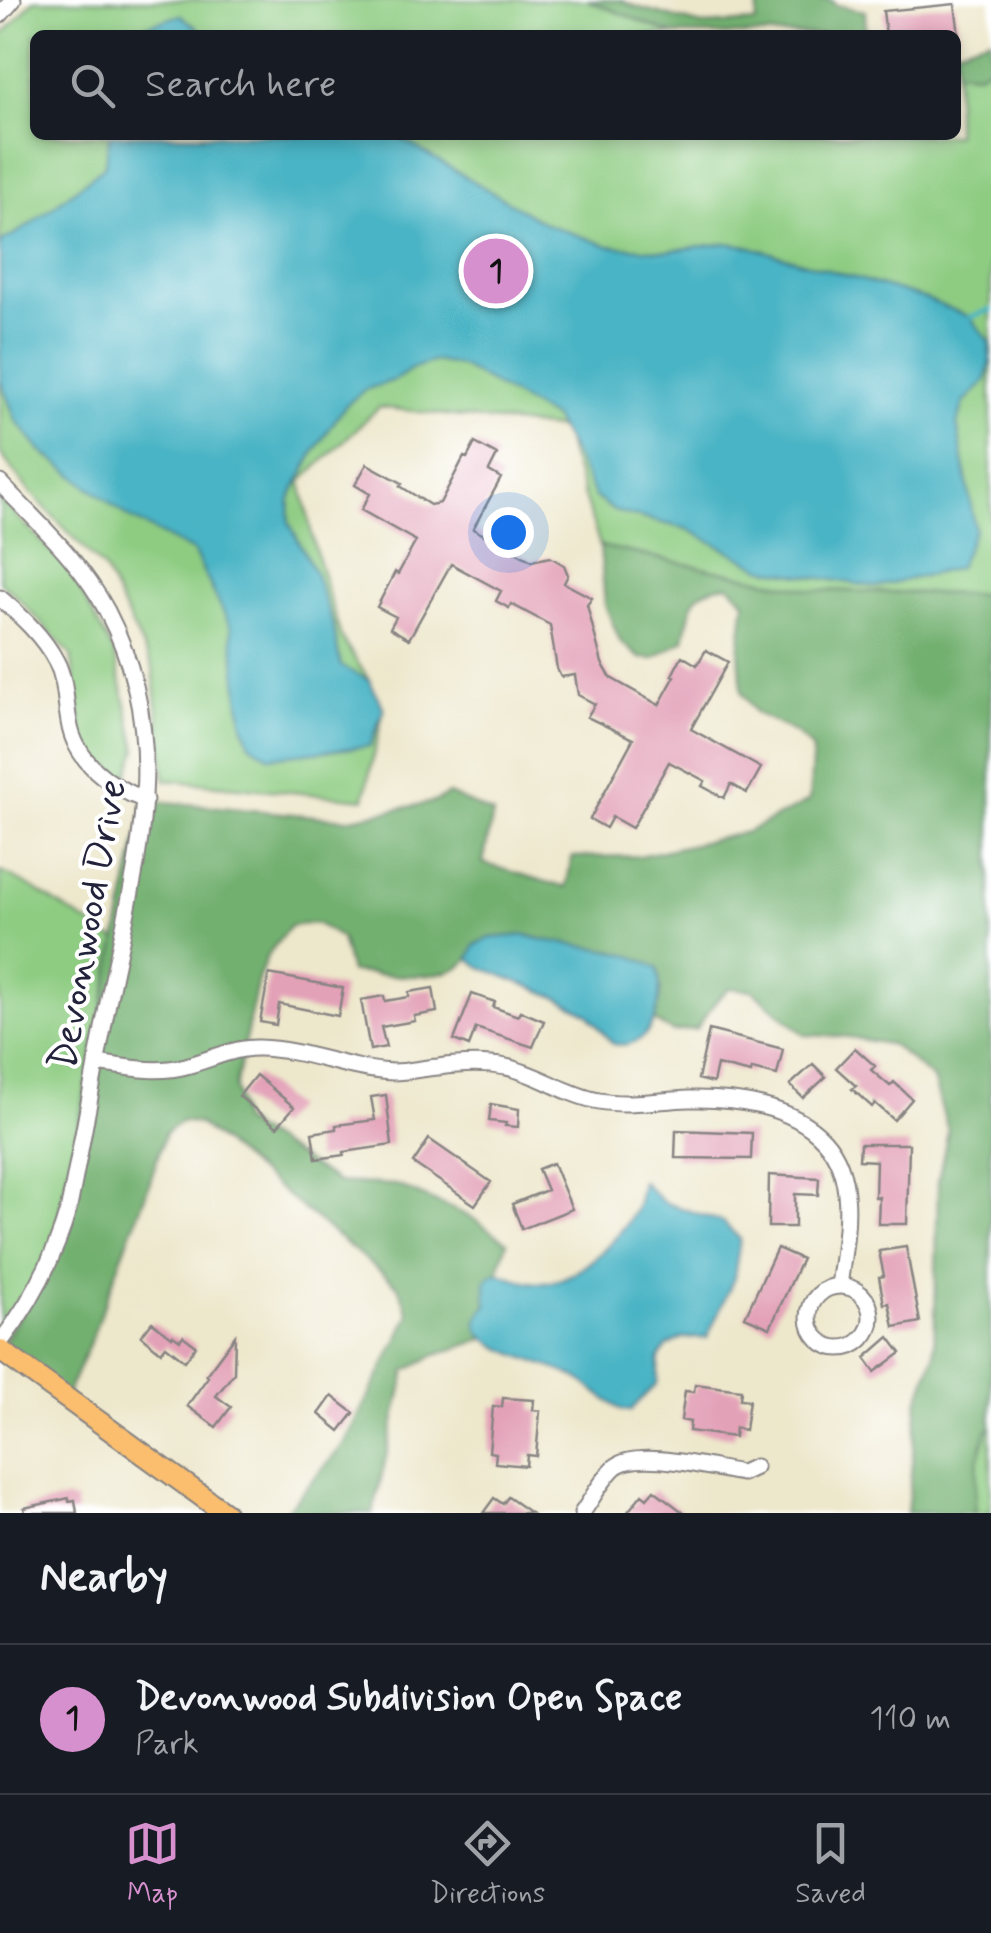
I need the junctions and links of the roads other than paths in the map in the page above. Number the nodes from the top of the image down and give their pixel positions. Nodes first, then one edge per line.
1 (13, 0) edge
2 (0, 15) edge
3 (0, 483) edge
4 (0, 598) edge
5 (146, 800) junction
6 (96, 1064) junction
7 (839, 1286) junction
8 (0, 1346) edge
9 (755, 1468) dead end
10 (225, 1513) edge
11 (582, 1513) edge

1 - 2 street
3 - 5 street, Devonwood Drive
4 - 5 street
5 - 6 street, Devonwood Drive
6 - 7 street
6 - 8 street, Devonwood Drive
7 - 7 street
8 - 10 main road
9 - 11 street

